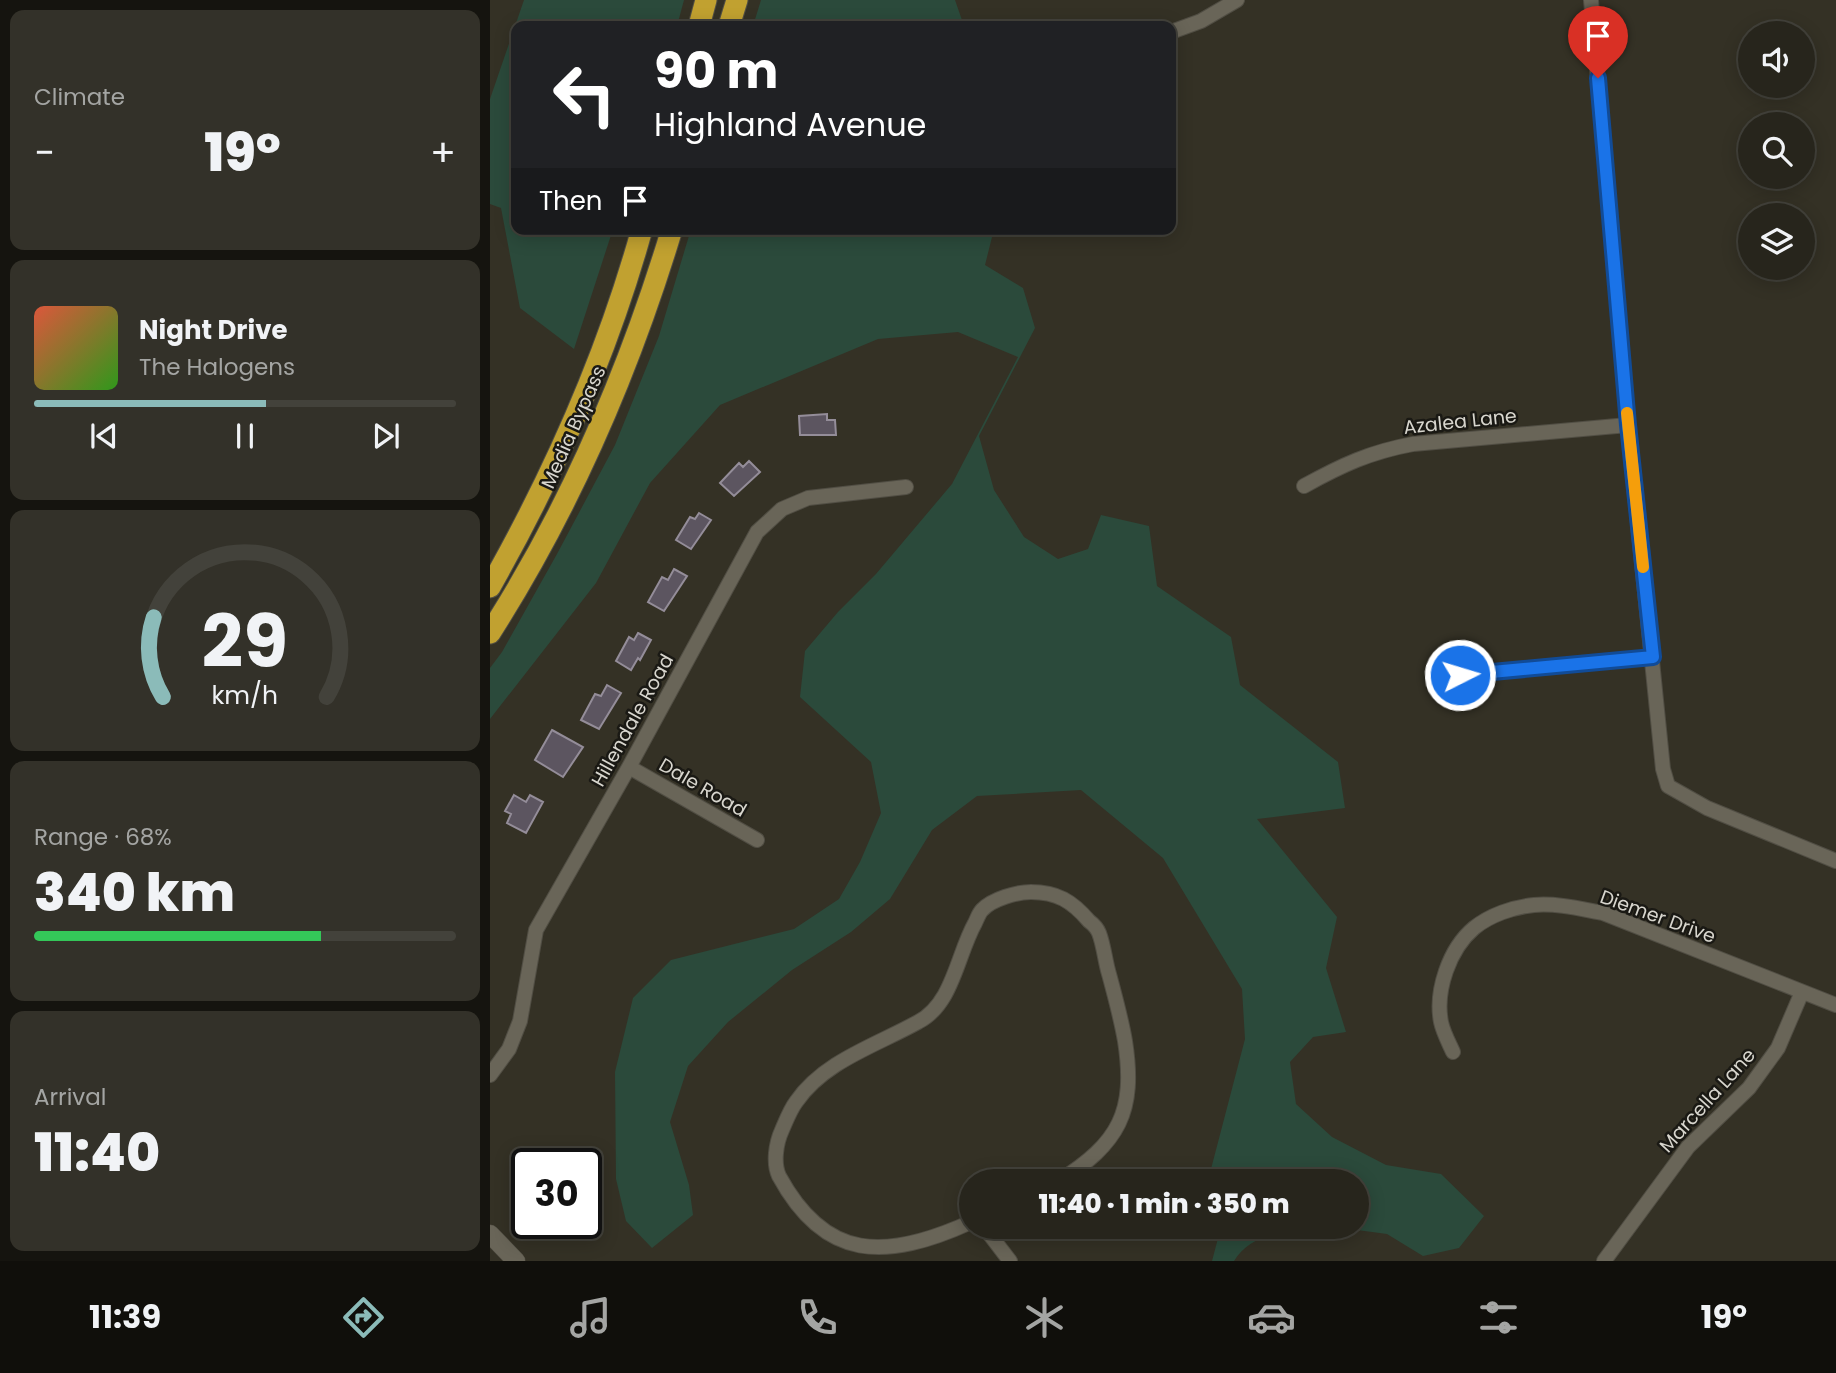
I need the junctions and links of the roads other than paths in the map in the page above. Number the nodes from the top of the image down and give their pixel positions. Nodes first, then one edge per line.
1 (706, 0) edge
2 (737, 0) edge
3 (1237, 0) edge
4 (1591, 0) edge
5 (700, 21) edge
6 (731, 21) edge
7 (1176, 30) edge
8 (640, 235) edge
9 (670, 235) edge
10 (1628, 425) junction
11 (1304, 486) dead end
12 (906, 487) dead end
13 (490, 587) edge
14 (490, 633) edge
15 (1653, 657) junction
16 (1460, 675) dead end
17 (629, 767) junction
18 (757, 840) dead end
19 (1836, 861) edge
20 (1802, 992) junction
21 (1836, 1005) edge
22 (1453, 1052) dead end
23 (490, 1075) edge
24 (1078, 1169) edge
25 (959, 1229) edge
26 (490, 1234) edge
27 (993, 1239) edge
28 (516, 1261) edge
29 (1010, 1261) edge
30 (1604, 1261) edge

1 - 5 highway
2 - 6 highway
3 - 7 street
4 - 10 street
8 - 13 highway, Media Bypass
9 - 14 highway, Media Bypass
10 - 11 street, Azalea Lane
10 - 15 street
12 - 17 street, Hillendale Road
15 - 16 street
15 - 19 street
17 - 18 street, Dale Road
17 - 23 street, Hillendale Road
20 - 21 street, Diemer Drive
20 - 22 street, Diemer Drive
20 - 30 street, Marcella Lane
24 - 25 street
26 - 28 street
27 - 29 street

